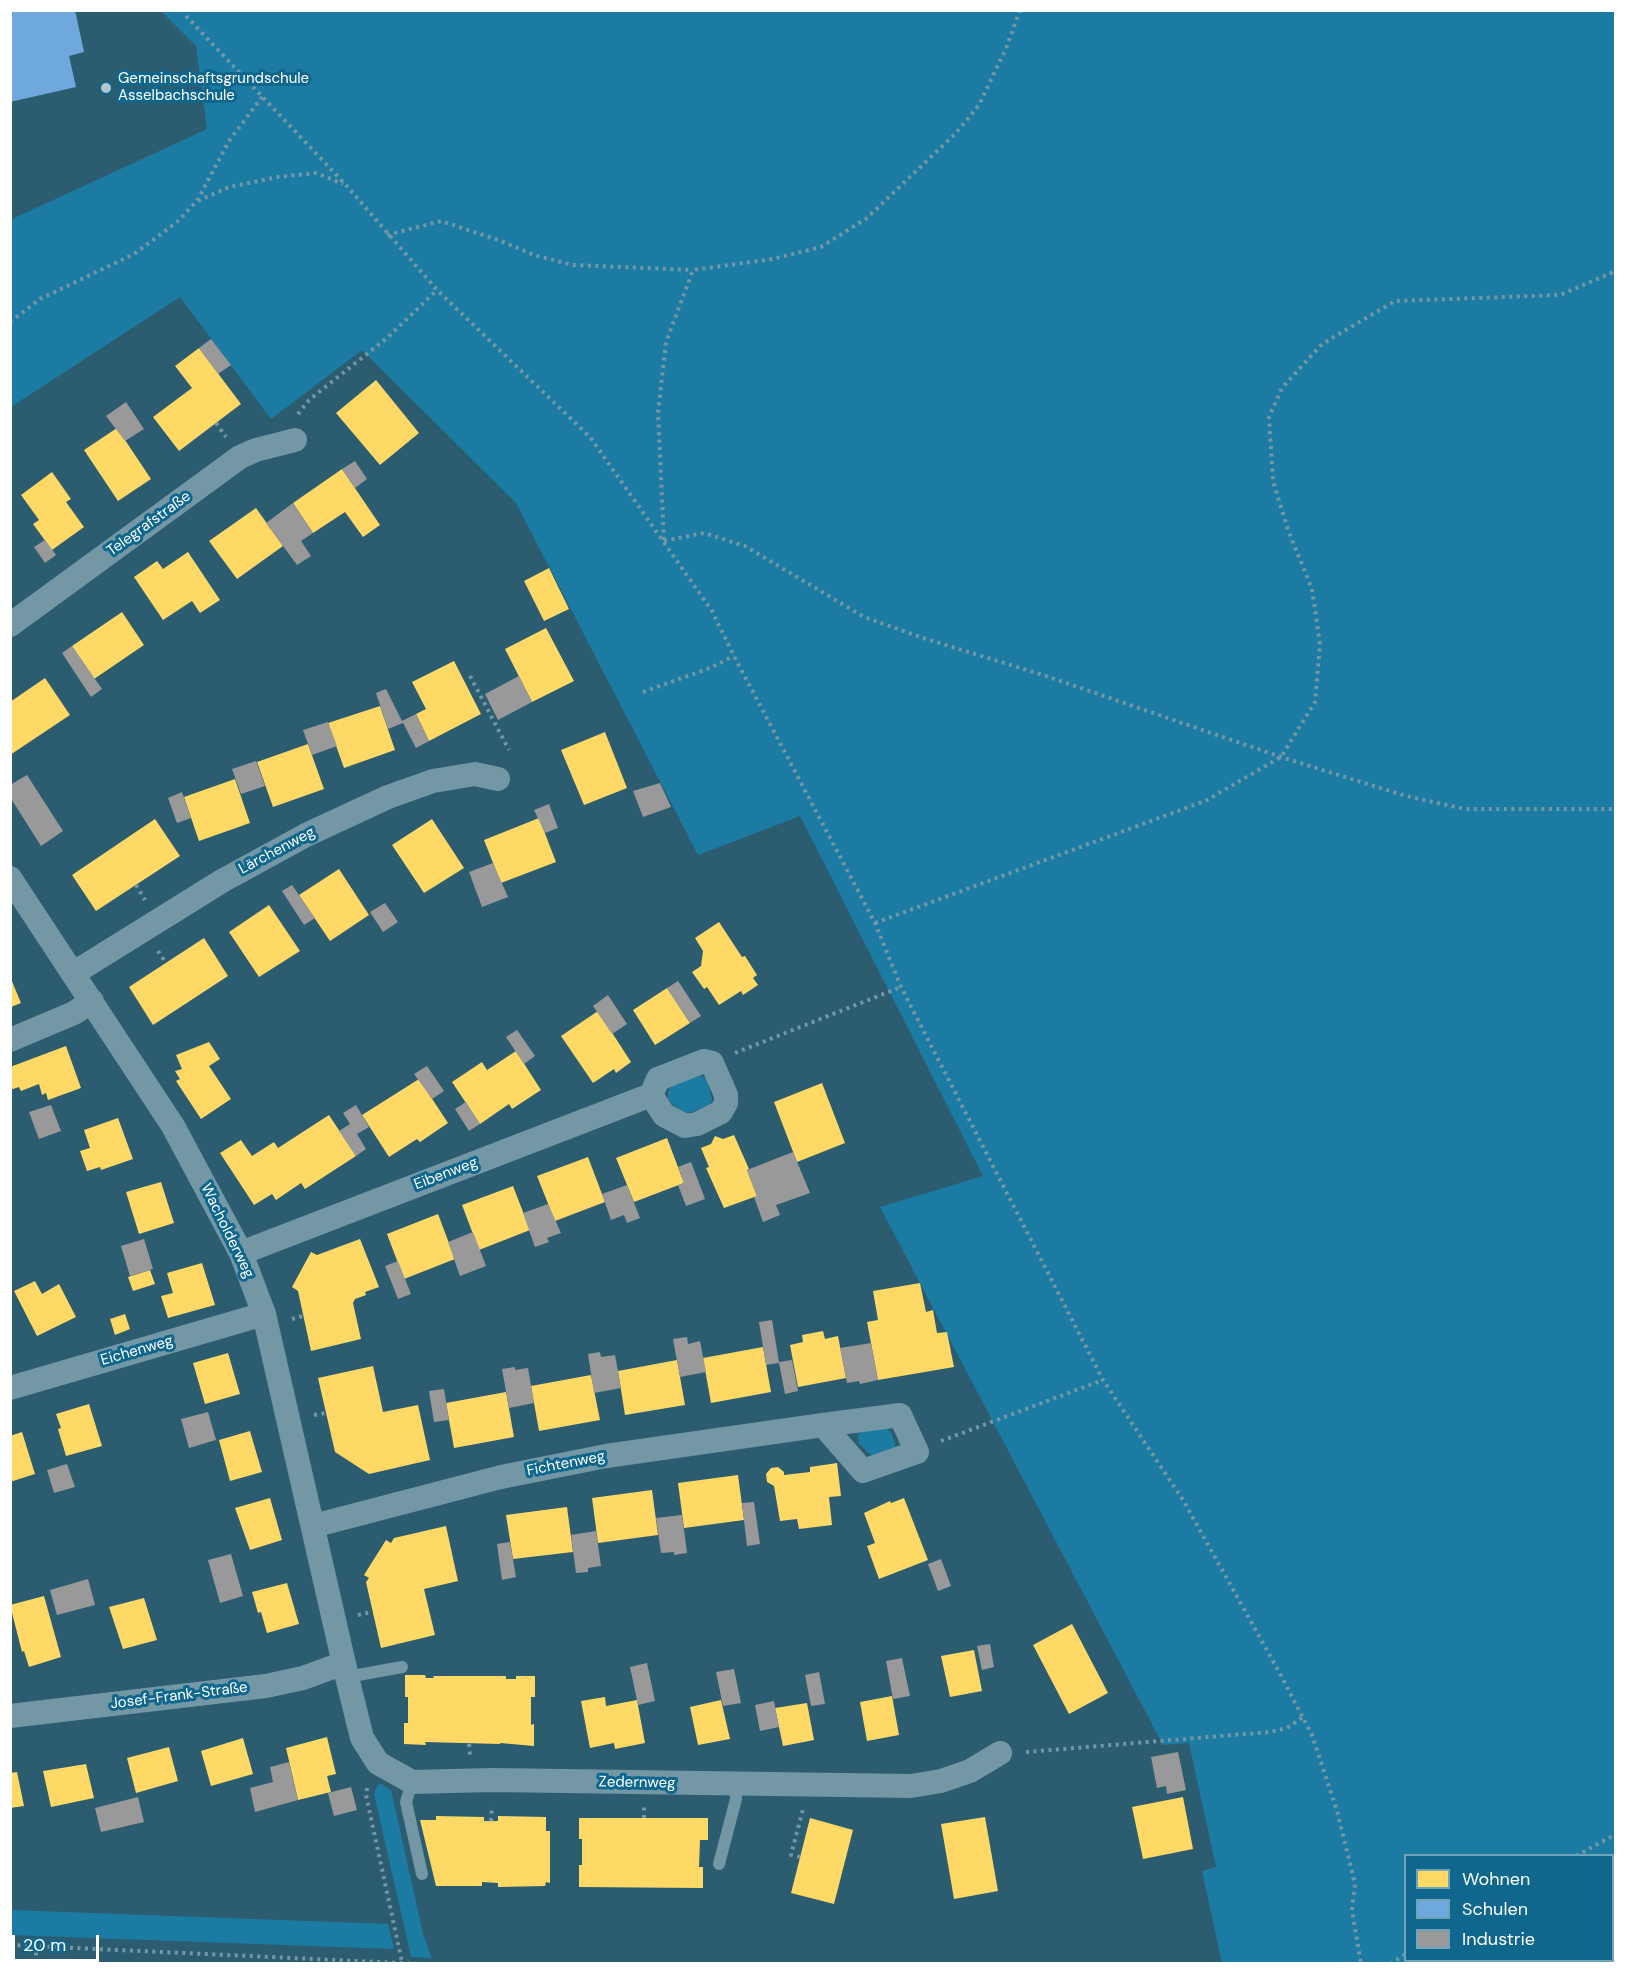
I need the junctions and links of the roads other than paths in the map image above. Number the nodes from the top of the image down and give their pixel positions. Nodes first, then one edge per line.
1 (295, 440) dead end
2 (10, 625) edge
3 (498, 779) dead end
4 (10, 878) edge
5 (74, 973) junction
6 (92, 1001) junction
7 (10, 1040) edge
8 (651, 1095) junction
9 (241, 1253) junction
10 (264, 1314) junction
11 (10, 1388) edge
12 (824, 1425) junction
13 (313, 1526) junction
14 (402, 1666) dead end
15 (345, 1670) junction
16 (10, 1716) edge
17 (1000, 1753) dead end
18 (412, 1782) junction
19 (736, 1785) junction
20 (719, 1864) dead end
21 (422, 1874) dead end

1 - 2 street, Telegrafstraße
3 - 5 street, Lärchenweg
4 - 5 street, Wacholderweg
5 - 6 street, Wacholderweg
6 - 7 street
6 - 9 street, Wacholderweg
8 - 8 street, Eibenweg
8 - 9 street, Eibenweg
9 - 10 street, Wacholderweg
10 - 11 street, Eichenweg
10 - 13 street, Wacholderweg
12 - 12 street, Fichtenweg
12 - 13 street, Fichtenweg
13 - 15 street, Wacholderweg
14 - 15 lane
15 - 16 street, Josef-Frank-Straße
15 - 18 street
17 - 19 street, Zedernweg
18 - 19 street, Zedernweg
18 - 21 lane
19 - 20 lane

